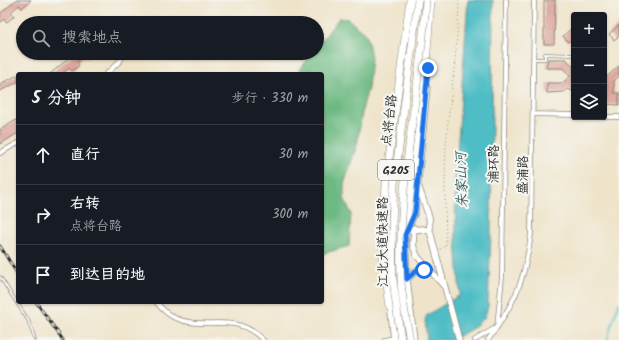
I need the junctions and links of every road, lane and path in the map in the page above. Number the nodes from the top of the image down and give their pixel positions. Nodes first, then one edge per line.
1 (412, 0) edge
2 (418, 0) edge
3 (426, 0) edge
4 (432, 0) edge
5 (459, 0) edge
6 (506, 0) edge
7 (534, 0) edge
8 (571, 55) edge
9 (121, 60) dead end
10 (533, 60) junction
11 (108, 72) edge
12 (533, 114) junction
13 (571, 115) edge
14 (607, 117) edge
15 (619, 117) edge
16 (16, 144) edge
17 (0, 153) edge
18 (419, 187) junction
19 (414, 228) junction
20 (430, 231) junction
21 (405, 235) junction
22 (436, 252) junction
23 (432, 272) junction
24 (0, 277) edge
25 (407, 279) junction
26 (446, 287) junction
27 (16, 302) edge
28 (18, 304) edge
29 (158, 304) edge
30 (390, 306) junction
31 (497, 327) junction
32 (413, 338) edge
33 (396, 339) edge
34 (35, 340) edge
35 (263, 340) edge
36 (384, 340) edge
37 (459, 340) edge
38 (475, 340) edge
39 (488, 340) edge

1 - 30 main road, 点将台路
1 - 30 highway
2 - 33 highway, 江北大道快速路 / G205, bridge
3 - 32 highway, 江北大道快速路 / G205, bridge
4 - 18 main road
4 - 21 highway
5 - 22 path
6 - 31 street, 浦环路
7 - 10 street, 盛浦路
8 - 10 lane
9 - 11 street
10 - 12 street, 盛浦路
12 - 13 street
12 - 31 street, 盛浦路
14 - 15 street
16 - 17 street
18 - 20 main road
18 - 21 main road
19 - 20 main road
19 - 21 main road
19 - 23 main road
20 - 22 main road
21 - 25 main road
22 - 26 main road
23 - 25 main road
23 - 26 main road
24 - 27 lane
25 - 32 main road
26 - 37 main road
28 - 34 lane
29 - 35 street
30 - 33 main road, 点将台路
31 - 38 street
31 - 39 street, 盛浦路
32 - 33 street
33 - 36 street

